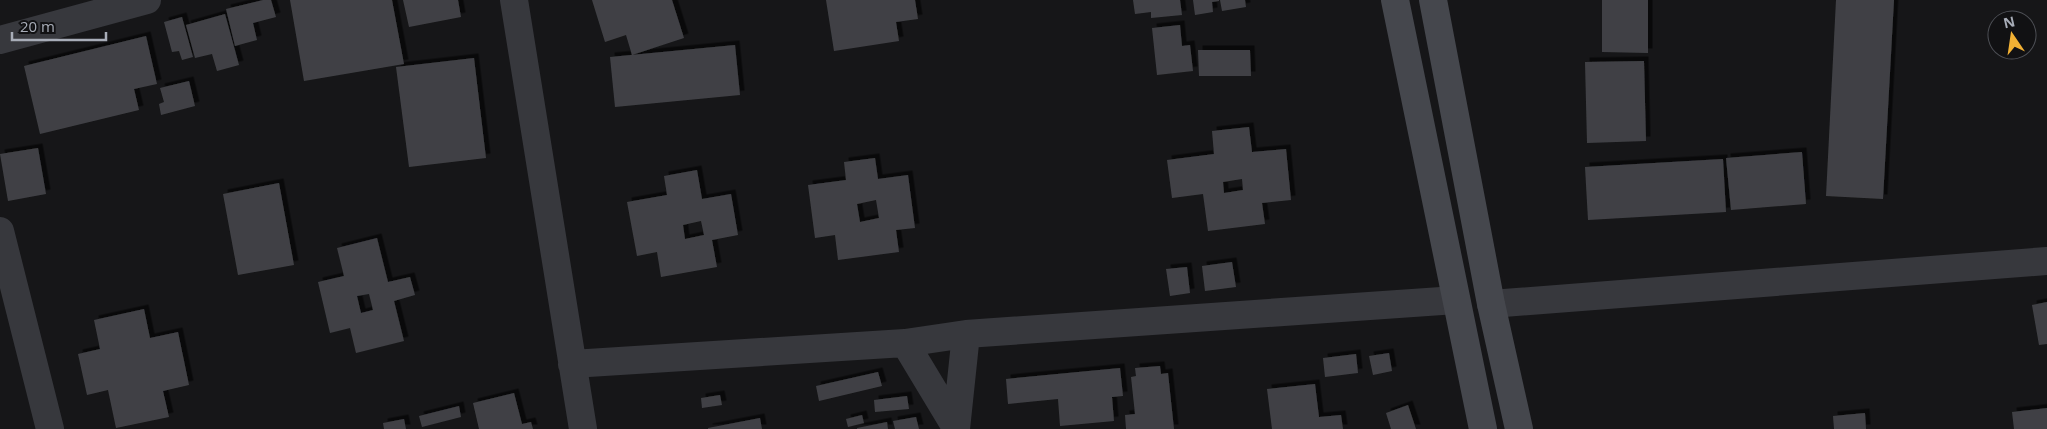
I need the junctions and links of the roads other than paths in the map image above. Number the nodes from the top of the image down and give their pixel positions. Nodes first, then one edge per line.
1 (147, 0) edge
2 (514, 0) edge
3 (1395, 0) edge
4 (1433, 0) edge
5 (0, 40) edge
6 (0, 231) edge
7 (2047, 261) edge
8 (1456, 300) junction
9 (1492, 304) junction
10 (966, 334) junction
11 (905, 343) junction
12 (572, 364) junction
13 (956, 428) edge
14 (50, 429) edge
15 (582, 429) edge
16 (1483, 429) edge
17 (1519, 429) edge

1 - 5 street
2 - 12 street
3 - 8 street
4 - 9 street
6 - 14 street
7 - 9 street
8 - 10 street
8 - 16 street
9 - 17 street
10 - 11 street
10 - 13 street
11 - 12 street
11 - 13 street
12 - 15 street

